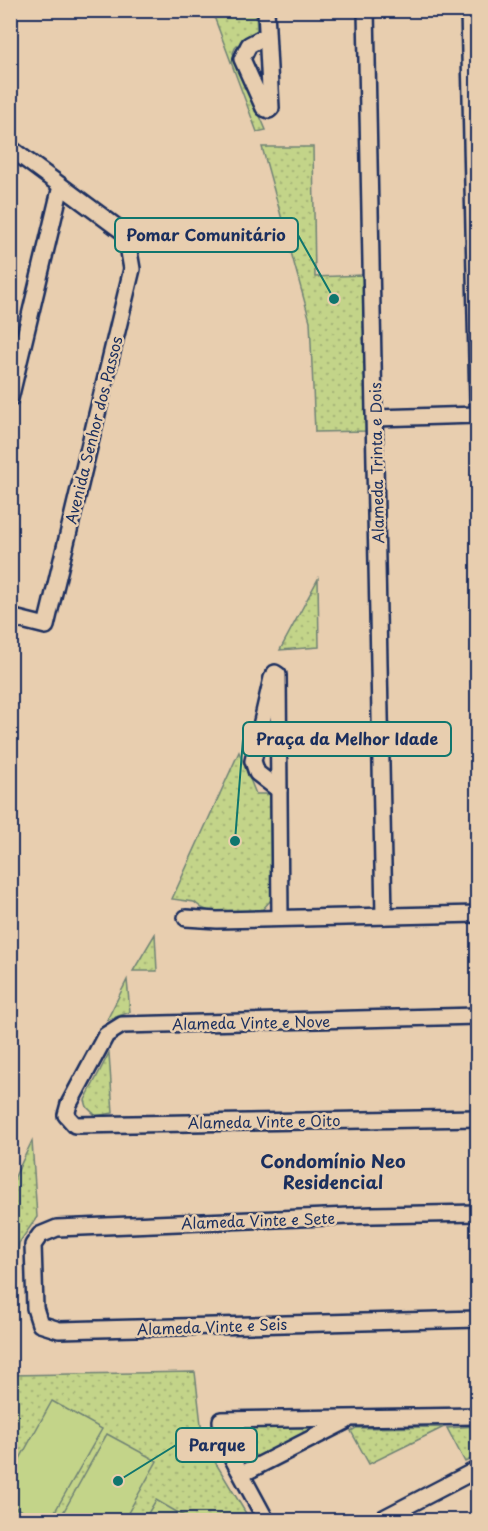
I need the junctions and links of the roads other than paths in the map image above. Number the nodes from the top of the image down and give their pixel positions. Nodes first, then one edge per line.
1 (266, 10) edge
2 (366, 10) edge
3 (469, 10) edge
4 (266, 36) junction
5 (10, 148) edge
6 (61, 186) junction
7 (10, 399) edge
8 (477, 403) edge
9 (477, 415) edge
10 (375, 418) junction
11 (10, 617) edge
12 (279, 790) junction
13 (477, 914) edge
14 (384, 916) junction
15 (186, 918) dead end
16 (280, 918) junction
17 (477, 1016) edge
18 (69, 1104) joint
19 (477, 1118) edge
20 (477, 1213) edge
21 (40, 1235) joint
22 (477, 1319) edge
23 (477, 1416) edge
24 (350, 1419) junction
25 (477, 1468) edge
26 (242, 1474) junction
27 (266, 1521) edge
28 (380, 1521) edge

1 - 4 street
2 - 10 street, Alameda Trinta e Dois
3 - 8 street
4 - 4 street
5 - 6 street
6 - 7 street
6 - 11 street, Avenida Senhor dos Passos
9 - 10 street
10 - 14 street, Alameda Trinta e Dois
12 - 12 street
12 - 16 street
13 - 14 street
14 - 16 street
15 - 16 street
17 - 18 street, Alameda Vinte e Nove
18 - 19 street, Alameda Vinte e Oito
20 - 21 street, Alameda Vinte e Sete
21 - 22 street, Alameda Vinte e Seis
23 - 24 street
24 - 26 street
24 - 26 street
25 - 28 street
26 - 27 street

